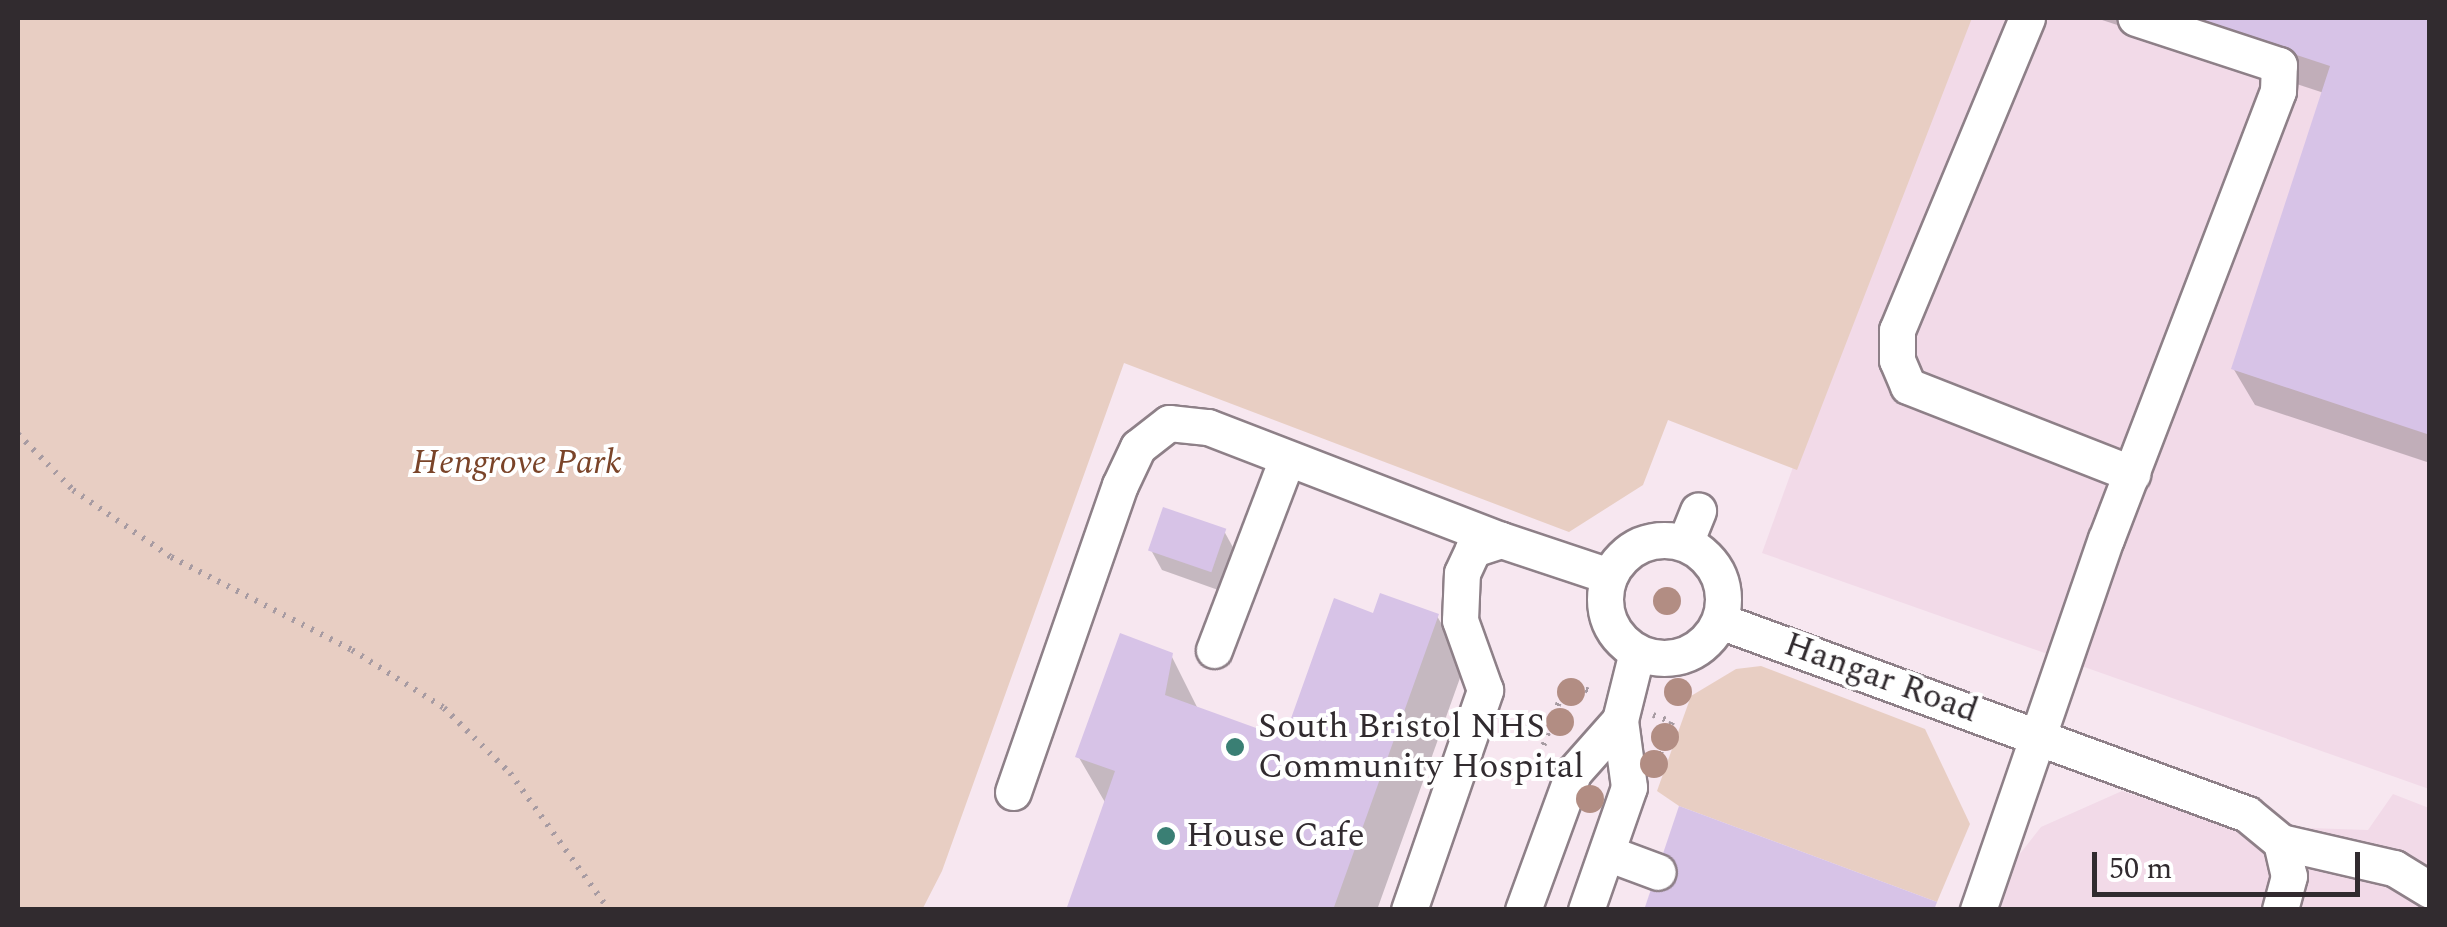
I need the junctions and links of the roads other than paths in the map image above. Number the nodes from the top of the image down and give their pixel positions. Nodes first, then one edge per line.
1 (2027, 18) edge
2 (2136, 18) edge
3 (1287, 459) junction
4 (2132, 474) junction
5 (1501, 540) junction
6 (1609, 576) junction
7 (1720, 621) junction
8 (1214, 650) dead end
9 (1637, 652) junction
10 (1620, 720) junction
11 (2041, 735) junction
12 (1014, 792) dead end
13 (2281, 842) junction
14 (1607, 853) junction
15 (1658, 872) dead end
16 (2430, 890) edge
17 (2280, 909) edge
18 (1409, 910) edge
19 (1523, 910) edge
20 (1586, 910) edge
21 (1978, 910) edge

1 - 4 street
2 - 4 street
3 - 5 street
3 - 8 street
3 - 12 street
4 - 11 street
5 - 6 street
5 - 18 street
6 - 7 street
6 - 9 street
7 - 9 street
7 - 11 street, Hangar Road
9 - 10 street
10 - 14 street
10 - 19 street
11 - 13 street, Hangar Road
11 - 21 street
13 - 16 street
13 - 17 street
14 - 15 street
14 - 20 street

